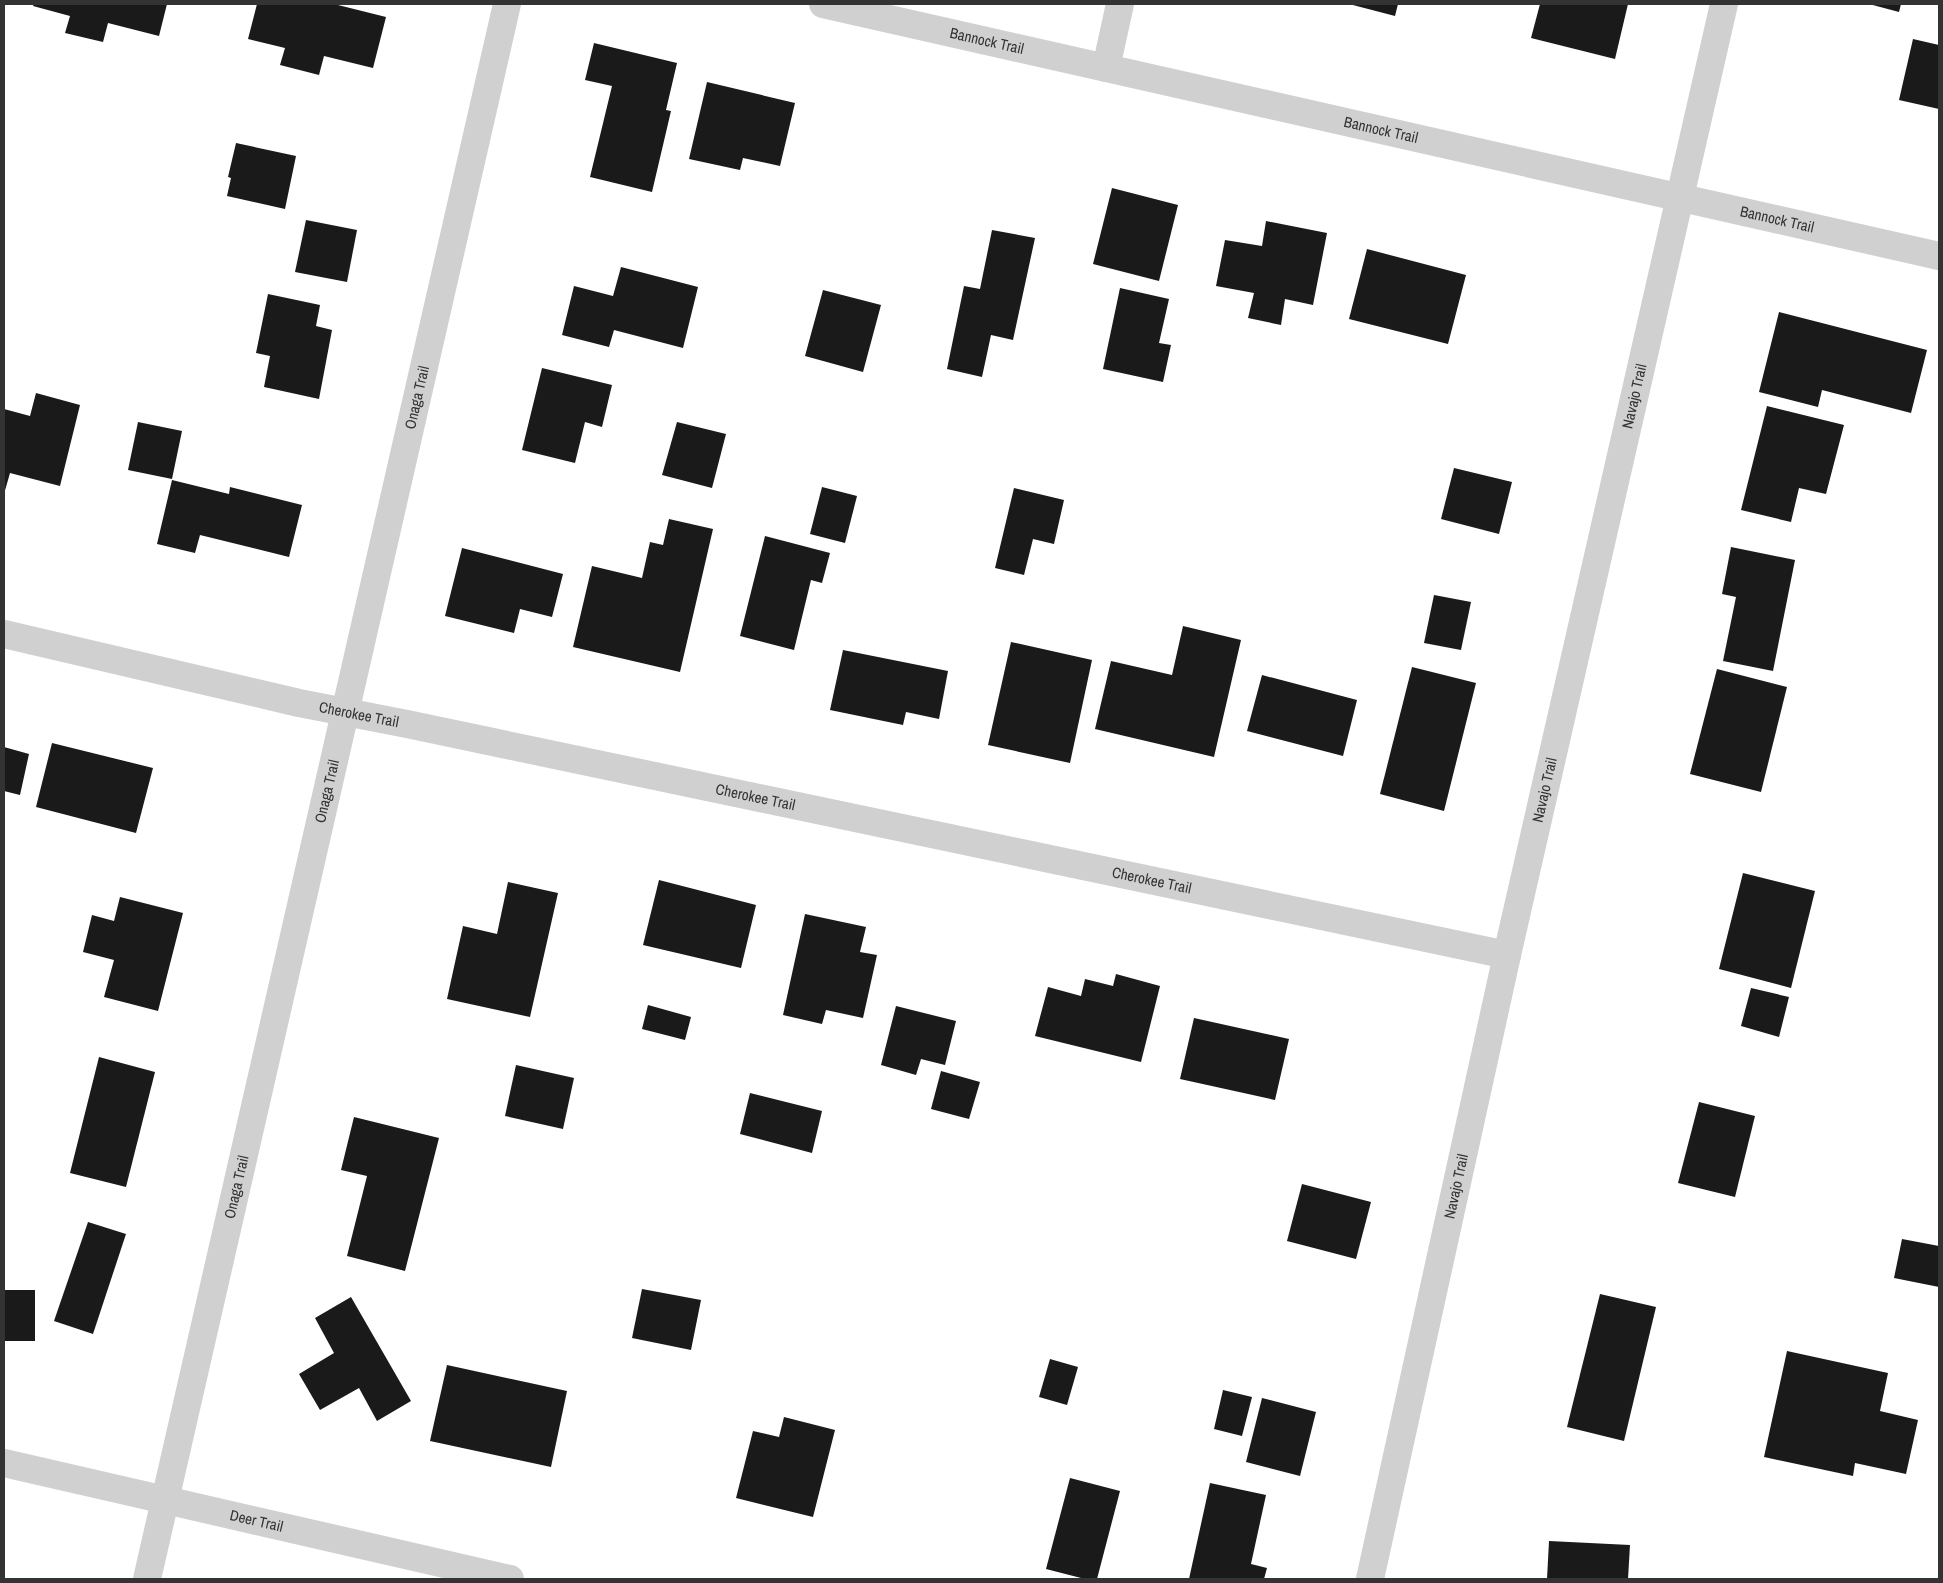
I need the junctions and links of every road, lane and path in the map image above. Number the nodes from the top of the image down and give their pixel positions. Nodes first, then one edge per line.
1 (507, 4) edge
2 (823, 4) edge
3 (1120, 4) edge
4 (1724, 4) edge
5 (1106, 68) junction
6 (1679, 198) junction
7 (1939, 256) edge
8 (4, 634) edge
9 (345, 713) junction
10 (1507, 955) junction
11 (4, 1463) edge
12 (165, 1502) junction
13 (147, 1579) edge
14 (510, 1579) edge
15 (1370, 1579) edge

1 - 9 street, Onaga Trail
2 - 5 street, Bannock Trail
3 - 5 street
4 - 6 street, Navajo Trail
5 - 6 street, Bannock Trail
6 - 7 street, Bannock Trail
6 - 10 street, Navajo Trail
8 - 9 street, Cherokee Trail
9 - 10 street, Cherokee Trail
9 - 12 street, Onaga Trail
10 - 15 street, Navajo Trail
11 - 12 street, Deer Trail
12 - 13 street, Onaga Trail
12 - 14 street, Deer Trail

